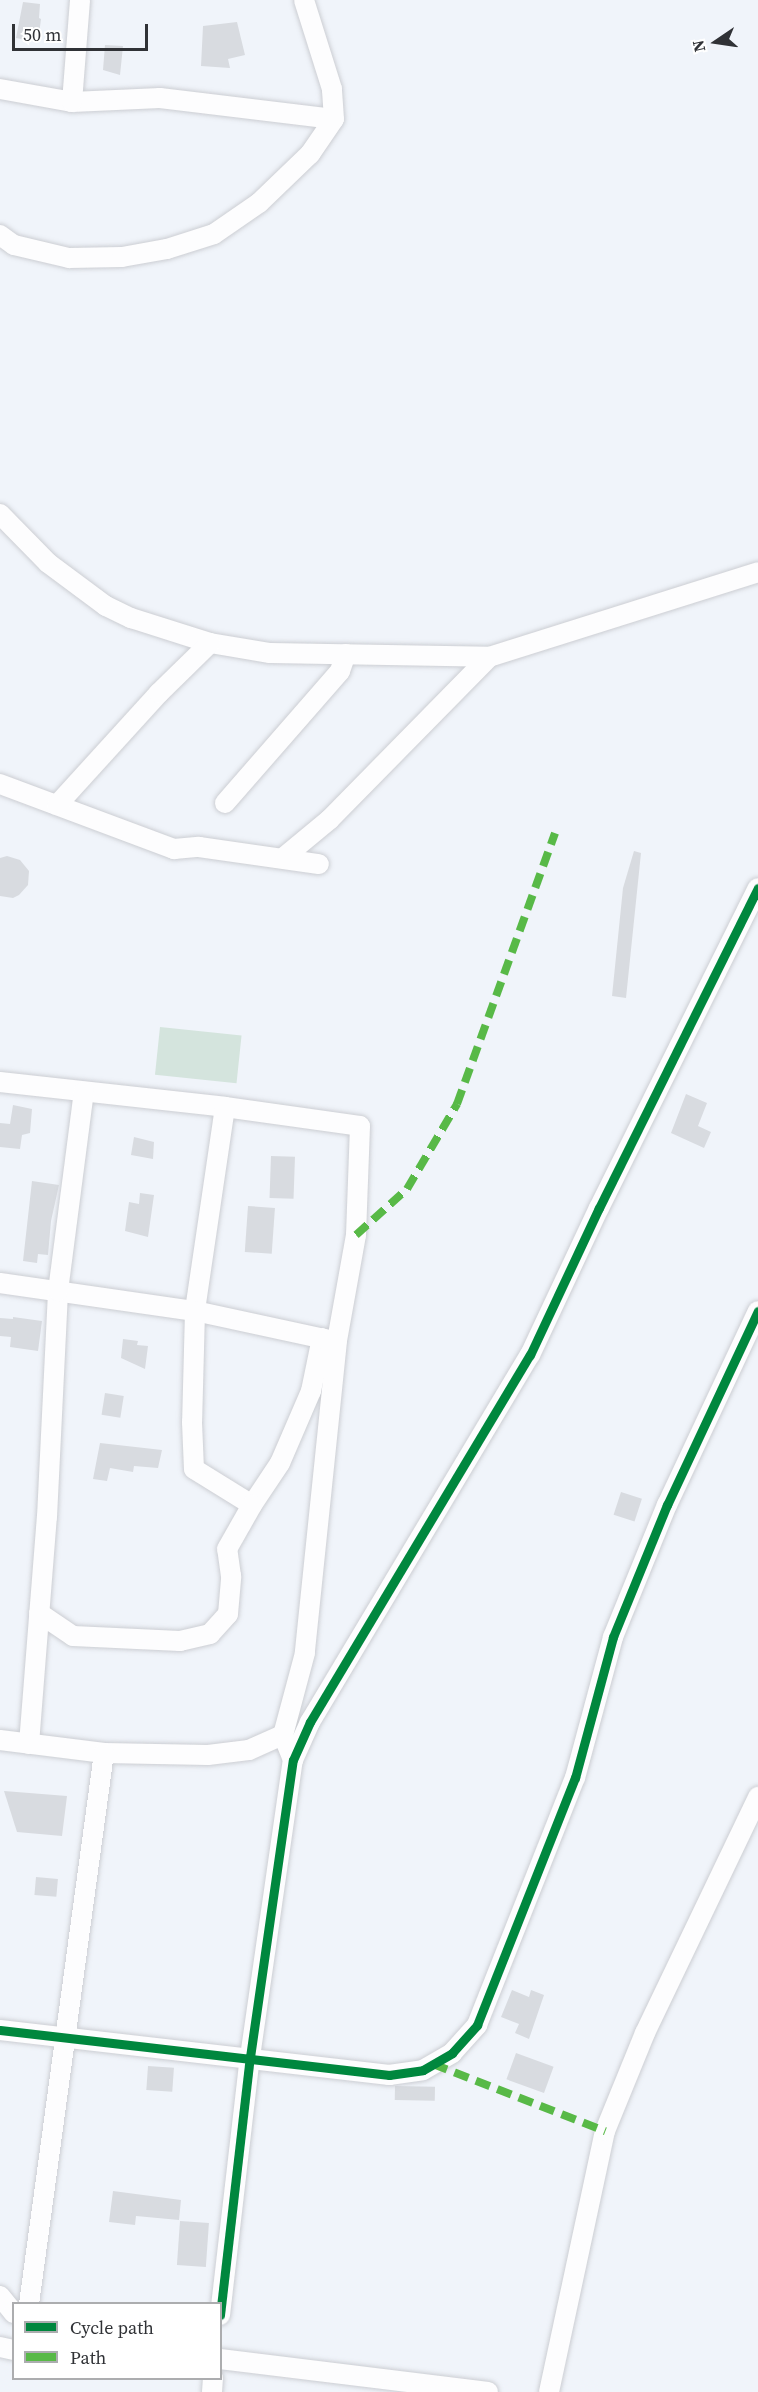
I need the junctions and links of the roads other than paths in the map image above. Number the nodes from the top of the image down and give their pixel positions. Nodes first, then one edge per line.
1 (80, 0) edge
2 (304, 0) edge
3 (0, 89) edge
4 (72, 102) junction
5 (334, 119) junction
6 (0, 235) edge
7 (0, 514) edge
8 (758, 572) edge
9 (210, 643) junction
10 (346, 654) junction
11 (489, 657) junction
12 (0, 784) edge
13 (225, 803) dead end
14 (57, 805) junction
15 (283, 858) junction
16 (319, 864) dead end
17 (758, 888) edge
18 (0, 1082) edge
19 (84, 1092) junction
20 (225, 1107) junction
21 (0, 1283) edge
22 (58, 1291) junction
23 (195, 1311) junction
24 (758, 1311) edge
25 (329, 1340) junction
26 (252, 1505) junction
27 (39, 1613) junction
28 (283, 1736) junction
29 (0, 1740) edge
30 (29, 1744) junction
31 (104, 1753) junction
32 (293, 1760) junction
33 (758, 1797) edge
34 (0, 2030) edge
35 (64, 2038) junction
36 (250, 2057) junction
37 (0, 2296) edge
38 (29, 2302) edge
39 (222, 2302) edge
40 (12, 2311) edge
41 (222, 2359) edge
42 (488, 2392) edge
43 (549, 2392) edge

1 - 4 street
2 - 5 street
3 - 4 street
4 - 5 street
5 - 6 street
7 - 9 street
8 - 11 street
9 - 10 street
9 - 14 street
10 - 11 street
10 - 13 street
11 - 15 street
12 - 14 street
14 - 15 street
15 - 16 street
17 - 32 street
18 - 19 street
19 - 20 street
19 - 22 street
20 - 23 street
20 - 25 street
21 - 22 street
22 - 23 street
22 - 27 street
23 - 25 street
23 - 26 street
24 - 36 street
25 - 26 street
25 - 28 street
26 - 27 street
27 - 30 street
28 - 31 street
28 - 32 street
29 - 30 street
30 - 31 street
31 - 35 street
32 - 36 street
33 - 43 street
34 - 35 street
35 - 36 street
35 - 38 street
36 - 39 street
37 - 40 street
41 - 42 street

